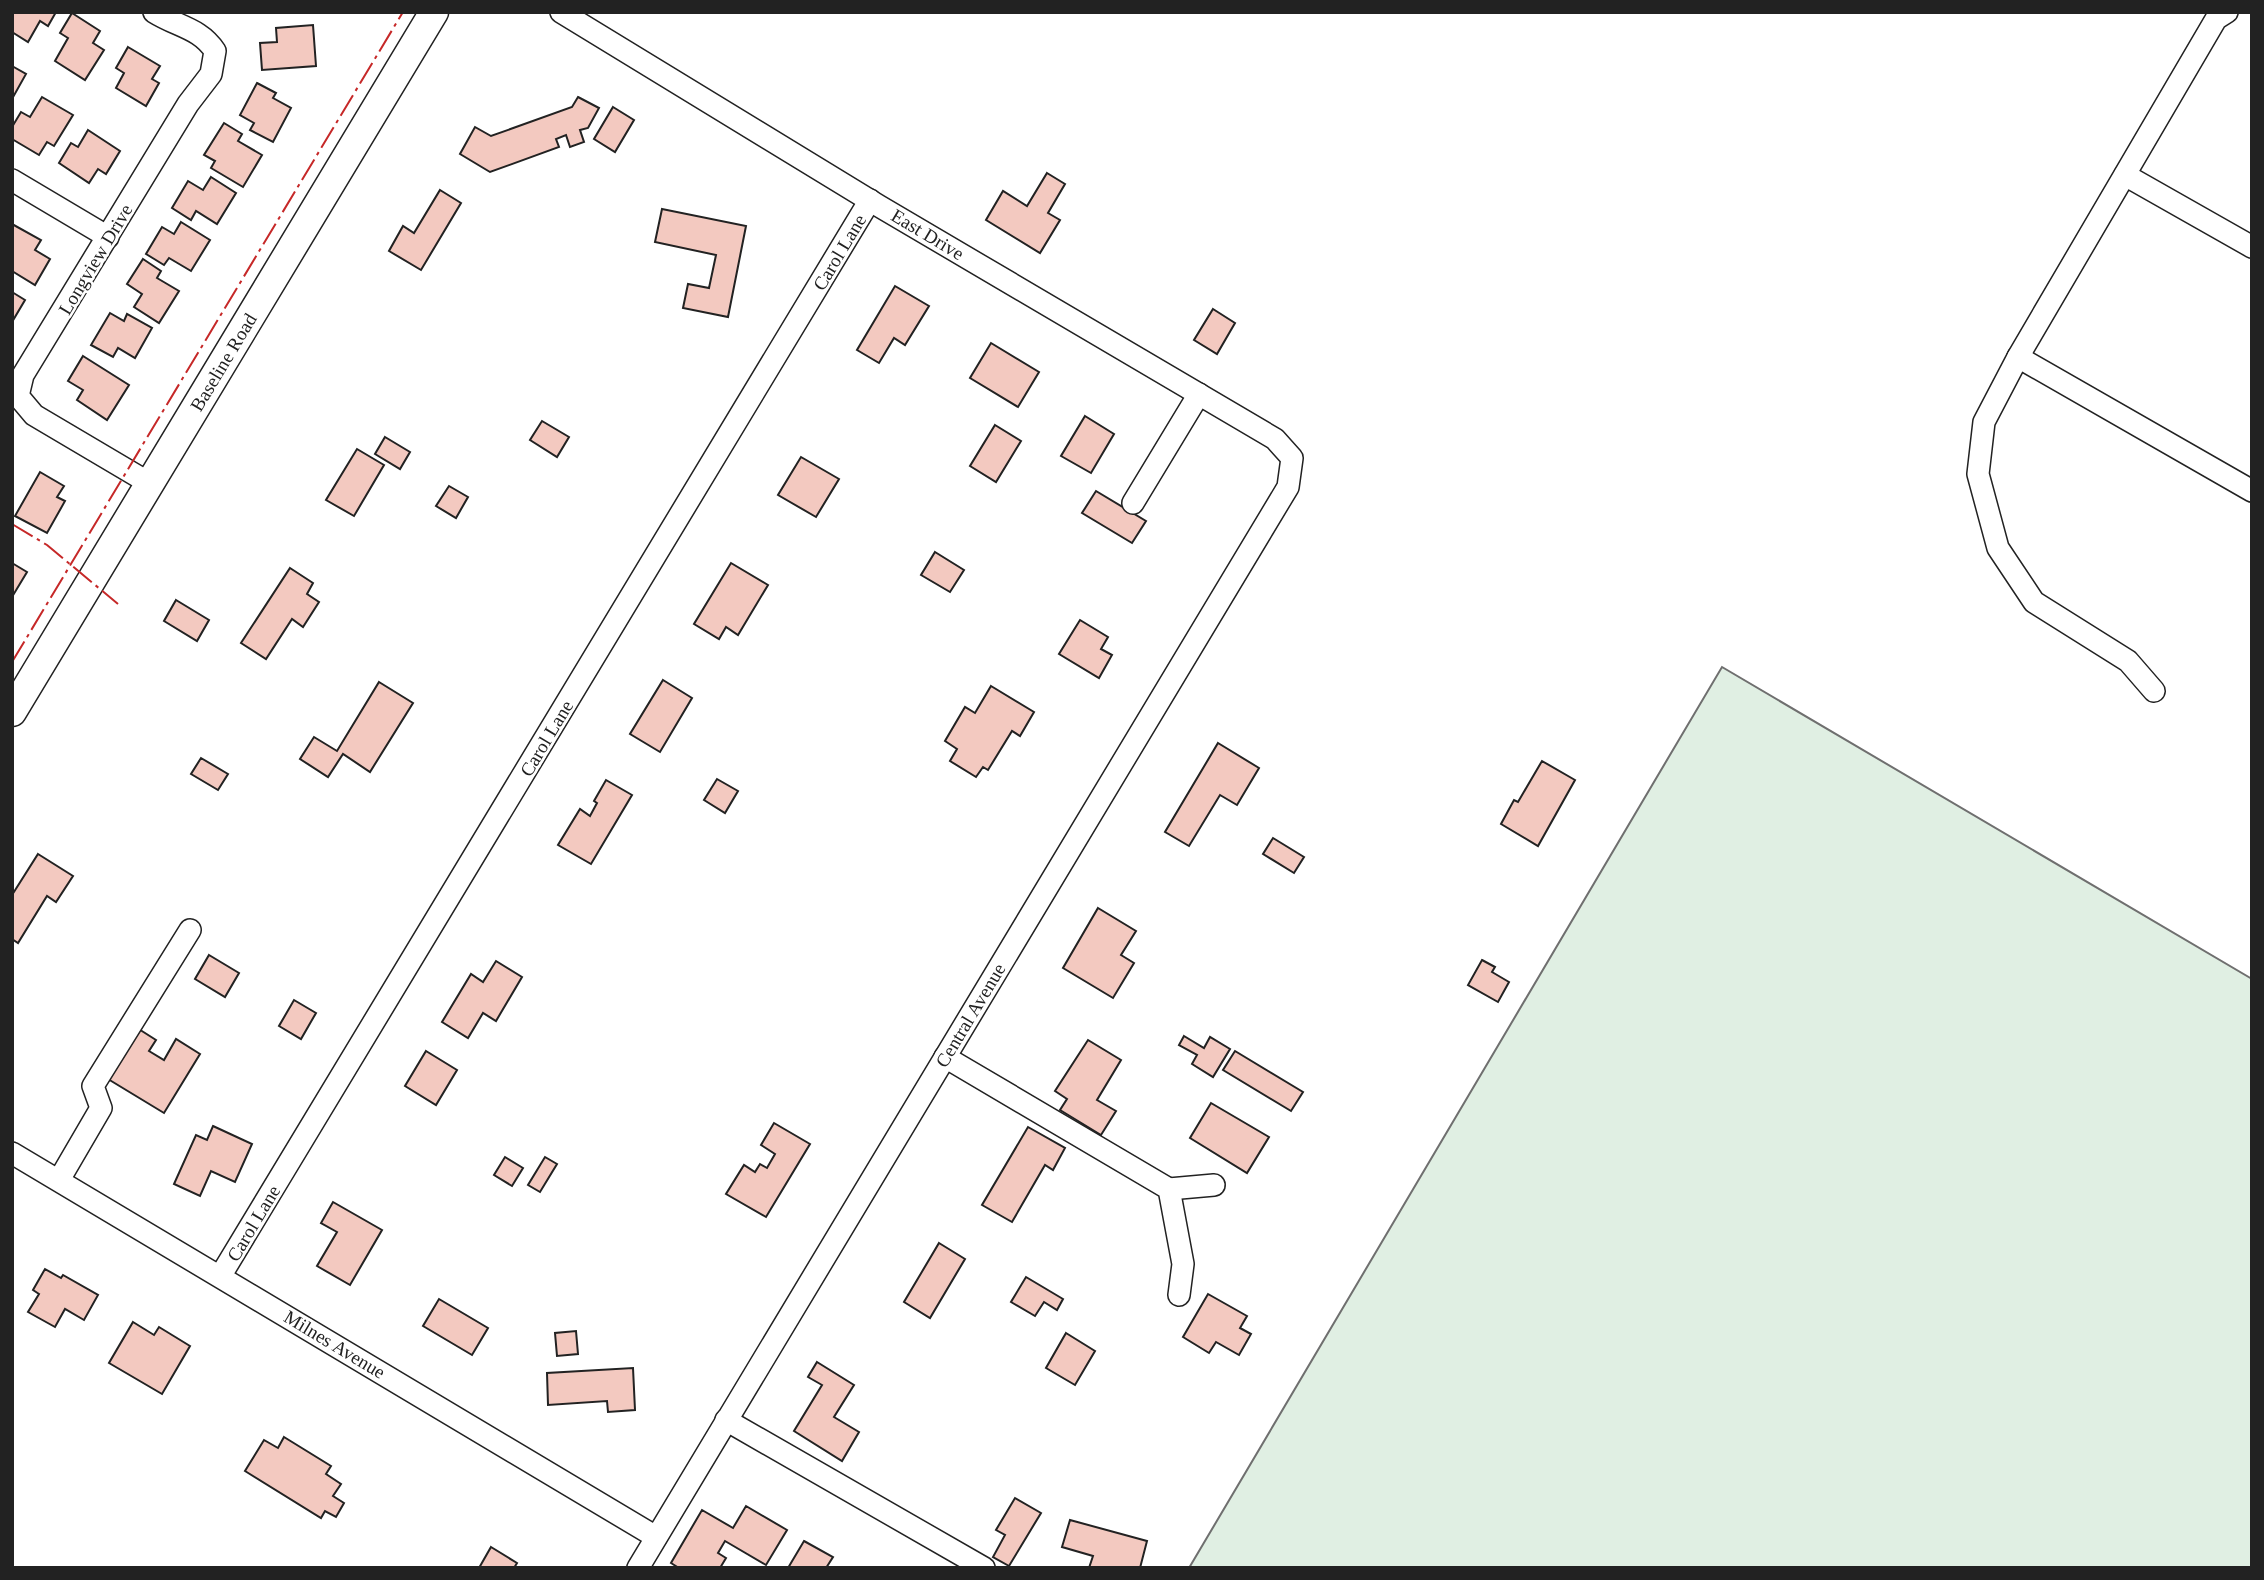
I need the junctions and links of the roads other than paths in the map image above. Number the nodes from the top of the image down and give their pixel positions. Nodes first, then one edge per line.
1 (155, 12) edge
2 (434, 12) edge
3 (561, 12) edge
4 (2227, 12) edge
5 (2124, 175) junction
6 (12, 180) edge
7 (870, 200) junction
8 (108, 237) junction
9 (2252, 247) edge
10 (2018, 357) junction
11 (1199, 394) junction
12 (1292, 458) joint
13 (149, 483) junction
14 (2252, 491) edge
15 (1133, 503) dead end
16 (2154, 691) dead end
17 (12, 712) edge
18 (190, 930) dead end
19 (945, 1057) junction
20 (12, 1153) edge
21 (59, 1180) junction
22 (1214, 1185) dead end
23 (1169, 1189) junction
24 (221, 1275) junction
25 (1179, 1295) dead end
26 (726, 1420) junction
27 (656, 1537) junction
28 (638, 1568) edge
29 (984, 1568) edge

1 - 8 street, Longview Drive
2 - 13 main road, Baseline Road
3 - 7 street, East Drive
4 - 5 street
5 - 9 street
5 - 10 street
6 - 8 street
7 - 11 street, East Drive
7 - 24 street, Carol Lane
8 - 13 street, Longview Drive
10 - 14 street
10 - 16 street
11 - 12 street, East Drive
11 - 15 street
12 - 19 street, Central Avenue
13 - 17 main road, Baseline Road
18 - 21 street
19 - 23 street
19 - 26 street, Central Avenue
20 - 21 street, Milnes Avenue
21 - 24 street, Milnes Avenue
22 - 23 street
23 - 25 street
24 - 27 street, Milnes Avenue
26 - 27 street, Central Avenue
26 - 29 street
27 - 28 street, Central Avenue

